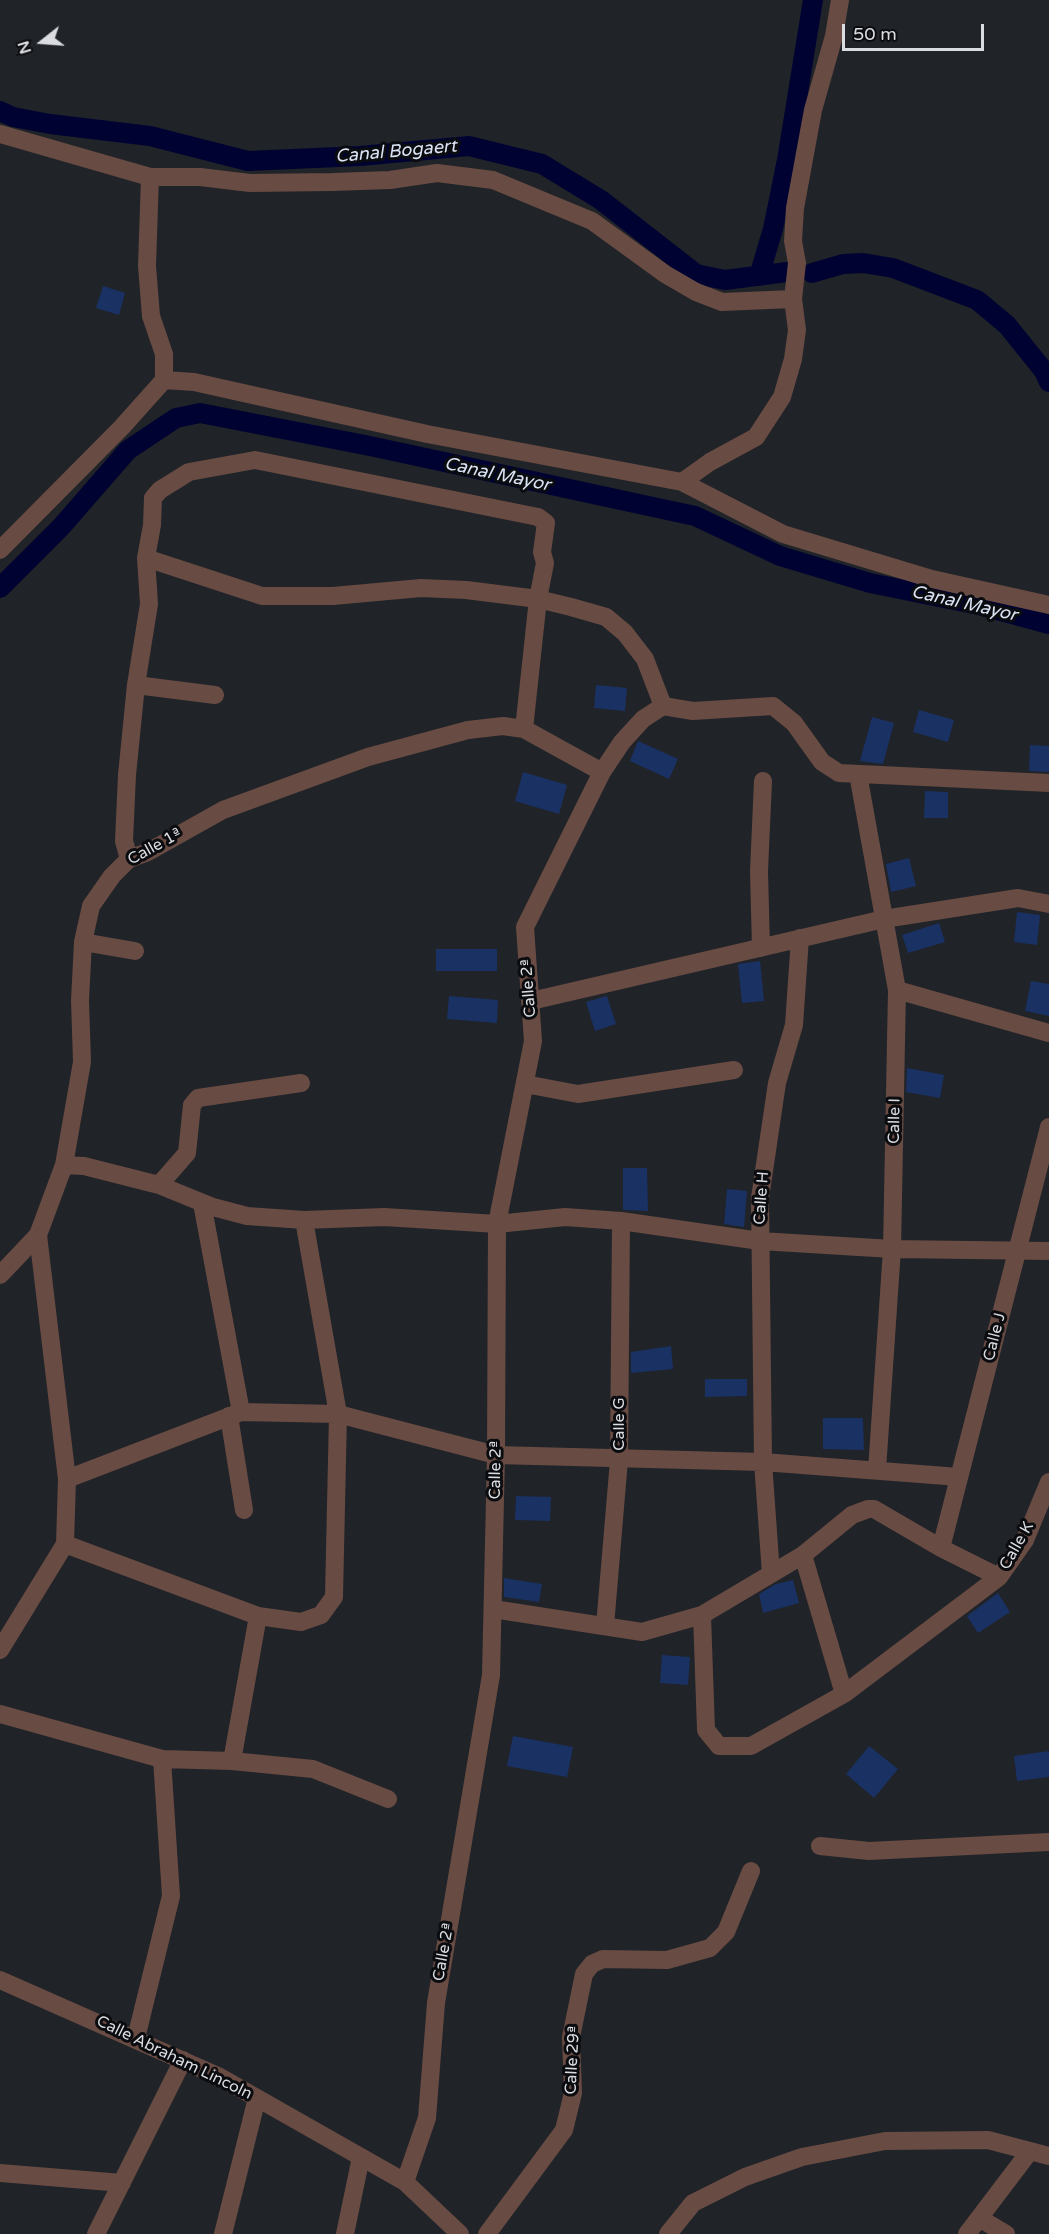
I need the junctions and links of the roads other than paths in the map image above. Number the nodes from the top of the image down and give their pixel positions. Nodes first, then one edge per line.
1 (840, 0) edge
2 (0, 134) edge
3 (150, 177) junction
4 (793, 299) junction
5 (164, 380) junction
6 (682, 482) junction
7 (0, 550) edge
8 (146, 558) junction
9 (538, 599) junction
10 (1049, 605) edge
11 (136, 685) junction
12 (215, 695) dead end
13 (663, 706) junction
14 (524, 729) junction
15 (603, 772) junction
16 (858, 774) junction
17 (763, 782) dead end
18 (1049, 783) edge
19 (129, 859) junction
20 (1049, 904) edge
21 (884, 919) junction
22 (800, 938) junction
23 (83, 942) junction
24 (761, 948) junction
25 (135, 951) dead end
26 (897, 990) junction
27 (531, 1001) junction
28 (1049, 1033) edge
29 (734, 1070) dead end
30 (301, 1083) dead end
31 (525, 1084) junction
32 (1049, 1127) edge
33 (64, 1165) junction
34 (159, 1185) junction
35 (202, 1203) junction
36 (304, 1220) junction
37 (621, 1221) junction
38 (497, 1224) junction
39 (38, 1235) junction
40 (760, 1241) junction
41 (892, 1249) junction
42 (1017, 1251) junction
43 (1049, 1251) edge
44 (0, 1275) edge
45 (235, 1414) junction
46 (338, 1414) junction
47 (496, 1455) junction
48 (619, 1460) junction
49 (764, 1462) junction
50 (877, 1470) junction
51 (959, 1477) junction
52 (68, 1479) junction
53 (1049, 1482) edge
54 (244, 1510) dead end
55 (65, 1544) junction
56 (941, 1548) junction
57 (803, 1555) junction
58 (771, 1574) junction
59 (999, 1576) junction
60 (493, 1609) junction
61 (702, 1615) junction
62 (258, 1616) junction
63 (605, 1626) junction
64 (0, 1650) edge
65 (844, 1694) junction
66 (0, 1714) edge
67 (162, 1759) junction
68 (232, 1761) junction
69 (388, 1799) dead end
70 (1049, 1842) edge
71 (820, 1846) dead end
72 (751, 1871) dead end
73 (0, 1980) edge
74 (136, 2038) junction
75 (183, 2060) junction
76 (257, 2098) junction
77 (1030, 2151) junction
78 (1049, 2156) edge
79 (361, 2157) junction
80 (0, 2173) edge
81 (405, 2182) junction
82 (122, 2183) junction
83 (979, 2218) junction
84 (96, 2234) edge
85 (223, 2234) edge
86 (345, 2234) edge
87 (460, 2234) edge
88 (487, 2234) edge
89 (668, 2234) edge
90 (967, 2234) edge
91 (1006, 2234) edge

1 - 4 street
2 - 3 street
3 - 4 street
3 - 5 street
4 - 6 street
5 - 6 street
5 - 7 street
6 - 10 street
8 - 9 street
8 - 9 street
8 - 11 street
9 - 13 street
9 - 14 street
11 - 12 street
11 - 19 street
13 - 15 street, Calle 2ª
13 - 16 street
14 - 15 street, Calle 1ª
14 - 19 street, Calle 1ª
15 - 27 street, Calle 2ª
16 - 18 street
16 - 21 street, Calle I
17 - 24 street
19 - 23 street, Calle 1ª
20 - 21 street
21 - 22 street
21 - 26 street, Calle I
22 - 24 street
22 - 40 street, Calle H
23 - 25 street
23 - 33 street, Calle 1ª
24 - 27 street
26 - 28 street
26 - 41 street, Calle I
27 - 31 street, Calle 2ª
29 - 31 street
30 - 34 street
31 - 38 street, Calle 2ª
32 - 42 street, Calle J
33 - 34 street
33 - 39 street, Calle 1ª
34 - 35 street
35 - 36 street
35 - 45 street
36 - 38 street
36 - 46 street
37 - 38 street
37 - 40 street
37 - 48 street, Calle G
38 - 47 street, Calle 2ª
39 - 44 street, Calle 1ª
39 - 52 street
40 - 41 street
40 - 49 street, Calle H
41 - 42 street
41 - 50 street, Calle I
42 - 43 street
42 - 51 street, Calle J
45 - 46 street
45 - 52 street
45 - 54 street
46 - 47 street
46 - 62 street
47 - 48 street
47 - 60 street, Calle 2ª
48 - 49 street
48 - 63 street, Calle G
49 - 50 street
49 - 58 street, Calle H
50 - 51 street
51 - 56 street, Calle J
52 - 55 street
53 - 59 street, Calle K
55 - 62 street
55 - 64 street
56 - 57 street
56 - 59 street
57 - 58 street
57 - 65 street
58 - 61 street
59 - 65 street, Calle K
60 - 63 street
60 - 81 street, Calle 2ª
61 - 63 street
61 - 65 street, Calle K
62 - 68 street
66 - 67 street
67 - 68 street
67 - 74 street
68 - 69 street
70 - 71 street
72 - 88 street, Calle 29ª
73 - 74 street, Calle Abraham Lincoln
74 - 75 street, Calle Abraham Lincoln
75 - 76 street, Calle Abraham Lincoln
75 - 82 street
76 - 79 street, Calle Abraham Lincoln
76 - 85 street
77 - 78 street
77 - 83 street
77 - 89 street
79 - 81 street, Calle Abraham Lincoln
79 - 86 street
80 - 82 street
81 - 87 street, Calle Abraham Lincoln
82 - 84 street
83 - 90 street
83 - 91 street

